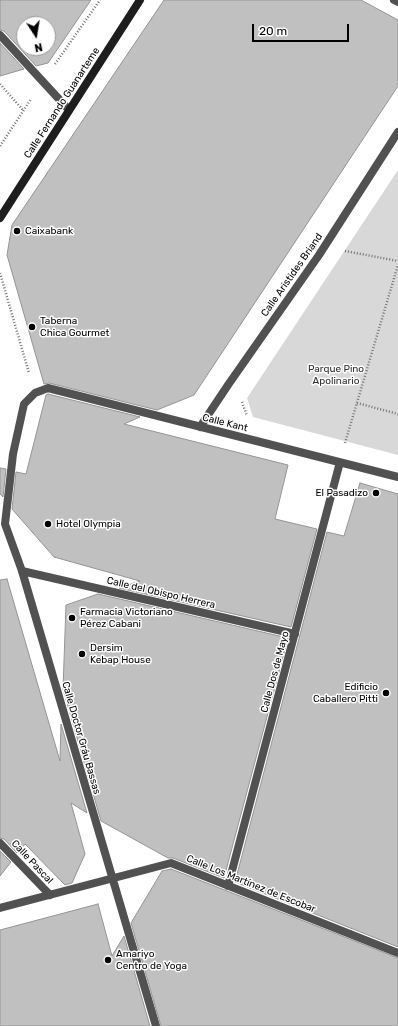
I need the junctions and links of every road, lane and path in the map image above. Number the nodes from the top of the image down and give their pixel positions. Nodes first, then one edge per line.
1 (140, 0) edge
2 (394, 0) edge
3 (398, 2) edge
4 (0, 35) edge
5 (0, 84) edge
6 (69, 110) junction
7 (23, 111) dead end
8 (398, 132) edge
9 (0, 218) edge
10 (344, 251) dead end
11 (398, 261) edge
12 (398, 265) edge
13 (0, 273) edge
14 (35, 393) junction
15 (241, 399) dead end
16 (357, 403) junction
17 (398, 414) edge
18 (248, 419) dead end
19 (200, 427) junction
20 (344, 448) dead end
21 (340, 462) junction
22 (398, 477) edge
23 (22, 571) junction
24 (295, 634) junction
25 (0, 843) edge
26 (112, 879) junction
27 (228, 886) junction
28 (50, 895) junction
29 (0, 908) edge
30 (398, 953) edge
31 (156, 1026) edge

1 - 6 street, Calle Fernando Guanarteme
2 - 3 street
4 - 6 street
5 - 7 path
6 - 9 street, Calle Fernando Guanarteme
8 - 19 street, Calle Aristides Briand
10 - 11 path
12 - 16 path
13 - 14 path
14 - 19 street, Calle Kant
14 - 23 street, Calle Doctor Gráu Bassas
15 - 18 path
16 - 17 path
16 - 20 path
19 - 21 street, Calle Kant
21 - 22 street, Calle Kant
21 - 24 street, Calle Dos de Mayo
23 - 24 street, Calle del Obispo Herrera
23 - 26 street, Calle Doctor Gráu Bassas
24 - 27 street, Calle Dos de Mayo
25 - 28 street, Calle Pascal
26 - 27 street, Calle Los Martínez de Escobar
26 - 28 street, Calle Los Martínez de Escobar
26 - 31 street, Calle Doctor Gráu Bassas
27 - 30 street, Calle Los Martínez de Escobar
28 - 29 street, Calle Los Martínez de Escobar

